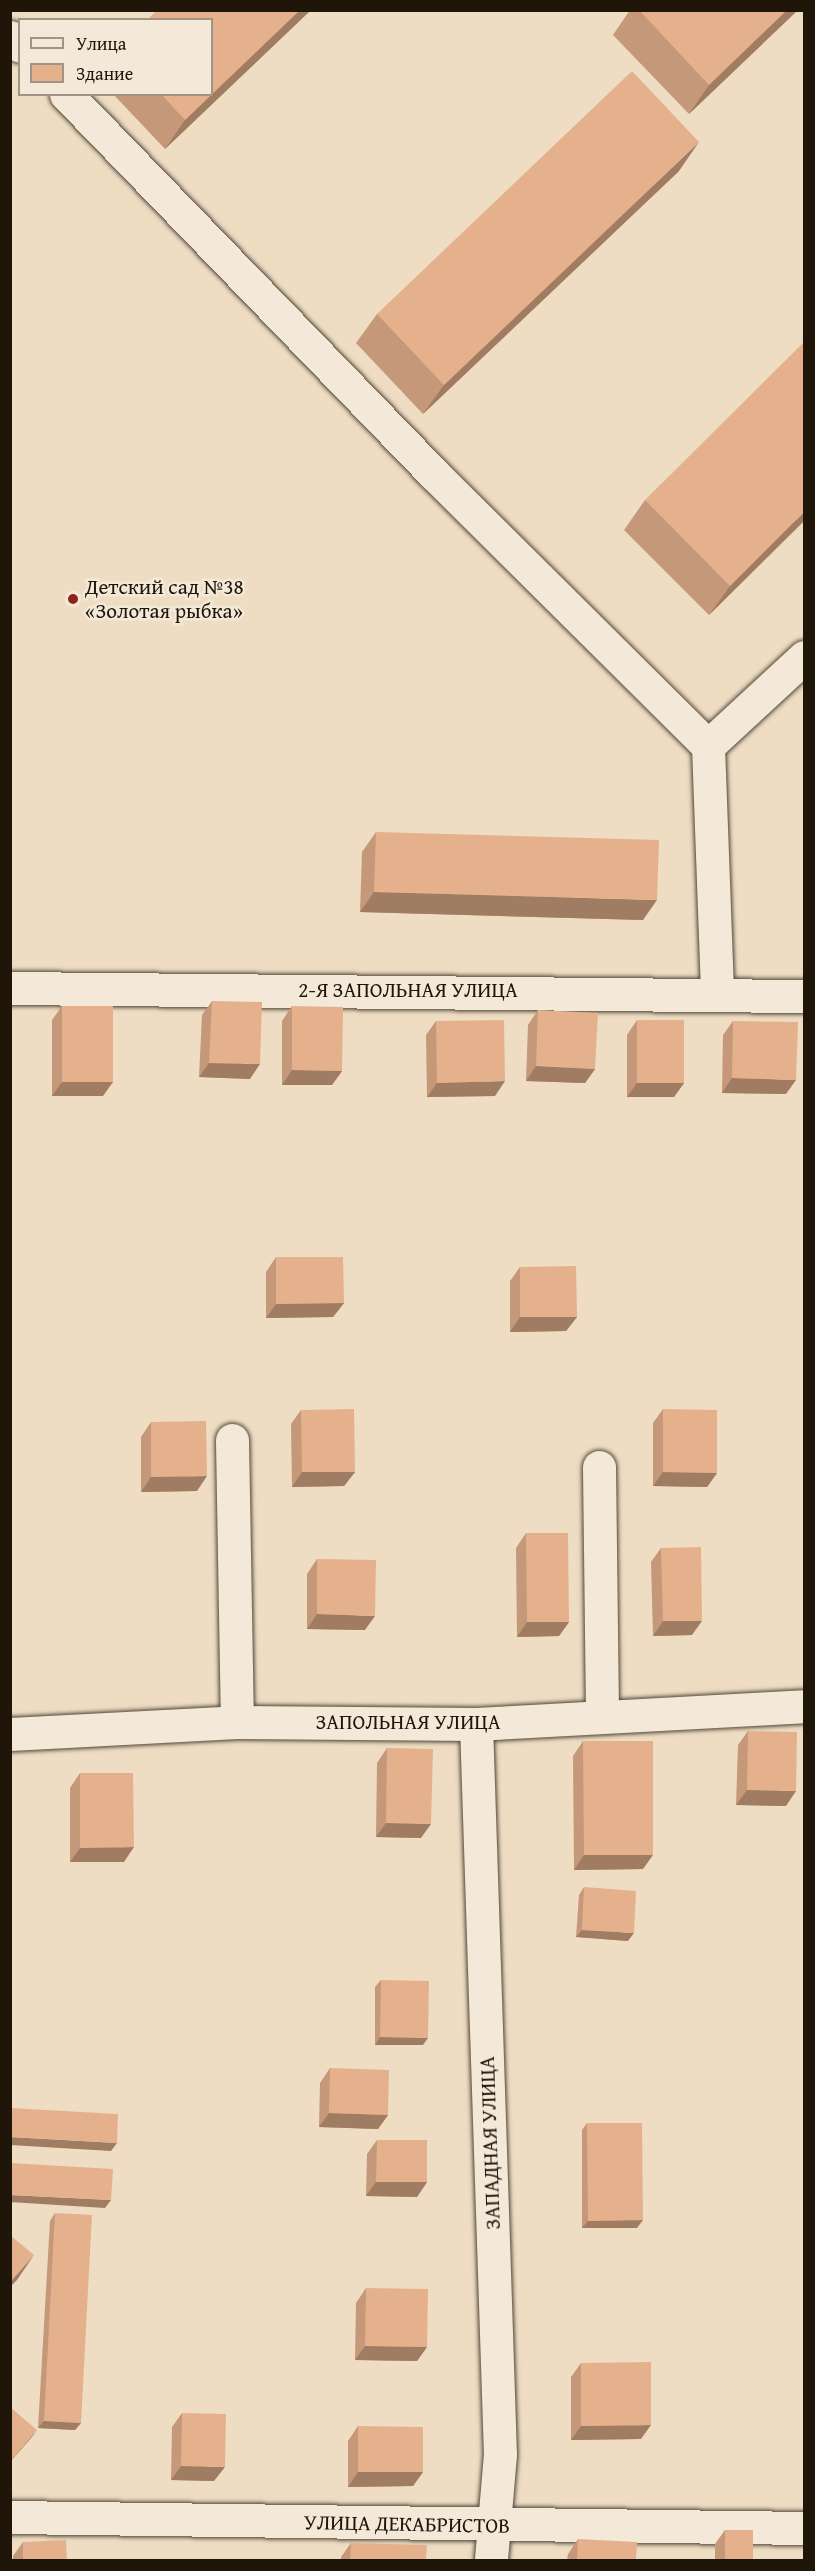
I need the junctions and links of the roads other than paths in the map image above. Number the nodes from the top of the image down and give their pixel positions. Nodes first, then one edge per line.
1 (68, 96) edge
2 (804, 657) edge
3 (708, 746) junction
4 (10, 988) edge
5 (717, 991) junction
6 (804, 996) edge
7 (232, 1440) dead end
8 (599, 1467) dead end
9 (804, 1706) edge
10 (602, 1715) junction
11 (237, 1722) junction
12 (476, 1724) junction
13 (10, 1734) edge
14 (10, 2517) edge
15 (492, 2526) junction
16 (804, 2528) edge
17 (491, 2560) edge

1 - 3 street
2 - 3 street
3 - 5 street
4 - 5 street, 2-Я ЗАПОЛЬНАЯ УЛИЦА
5 - 6 street, 2-Я ЗАПОЛЬНАЯ УЛИЦА
7 - 11 street
8 - 10 street
9 - 10 street, ЗАПОЛЬНАЯ УЛИЦА
10 - 12 street, ЗАПОЛЬНАЯ УЛИЦА
11 - 12 street, ЗАПОЛЬНАЯ УЛИЦА
11 - 13 street, ЗАПОЛЬНАЯ УЛИЦА
12 - 15 street, ЗАПАДНАЯ УЛИЦА
14 - 15 street, УЛИЦА ДЕКАБРИСТОВ
15 - 16 street, УЛИЦА ДЕКАБРИСТОВ
15 - 17 street, ЗАПАДНАЯ УЛИЦА

